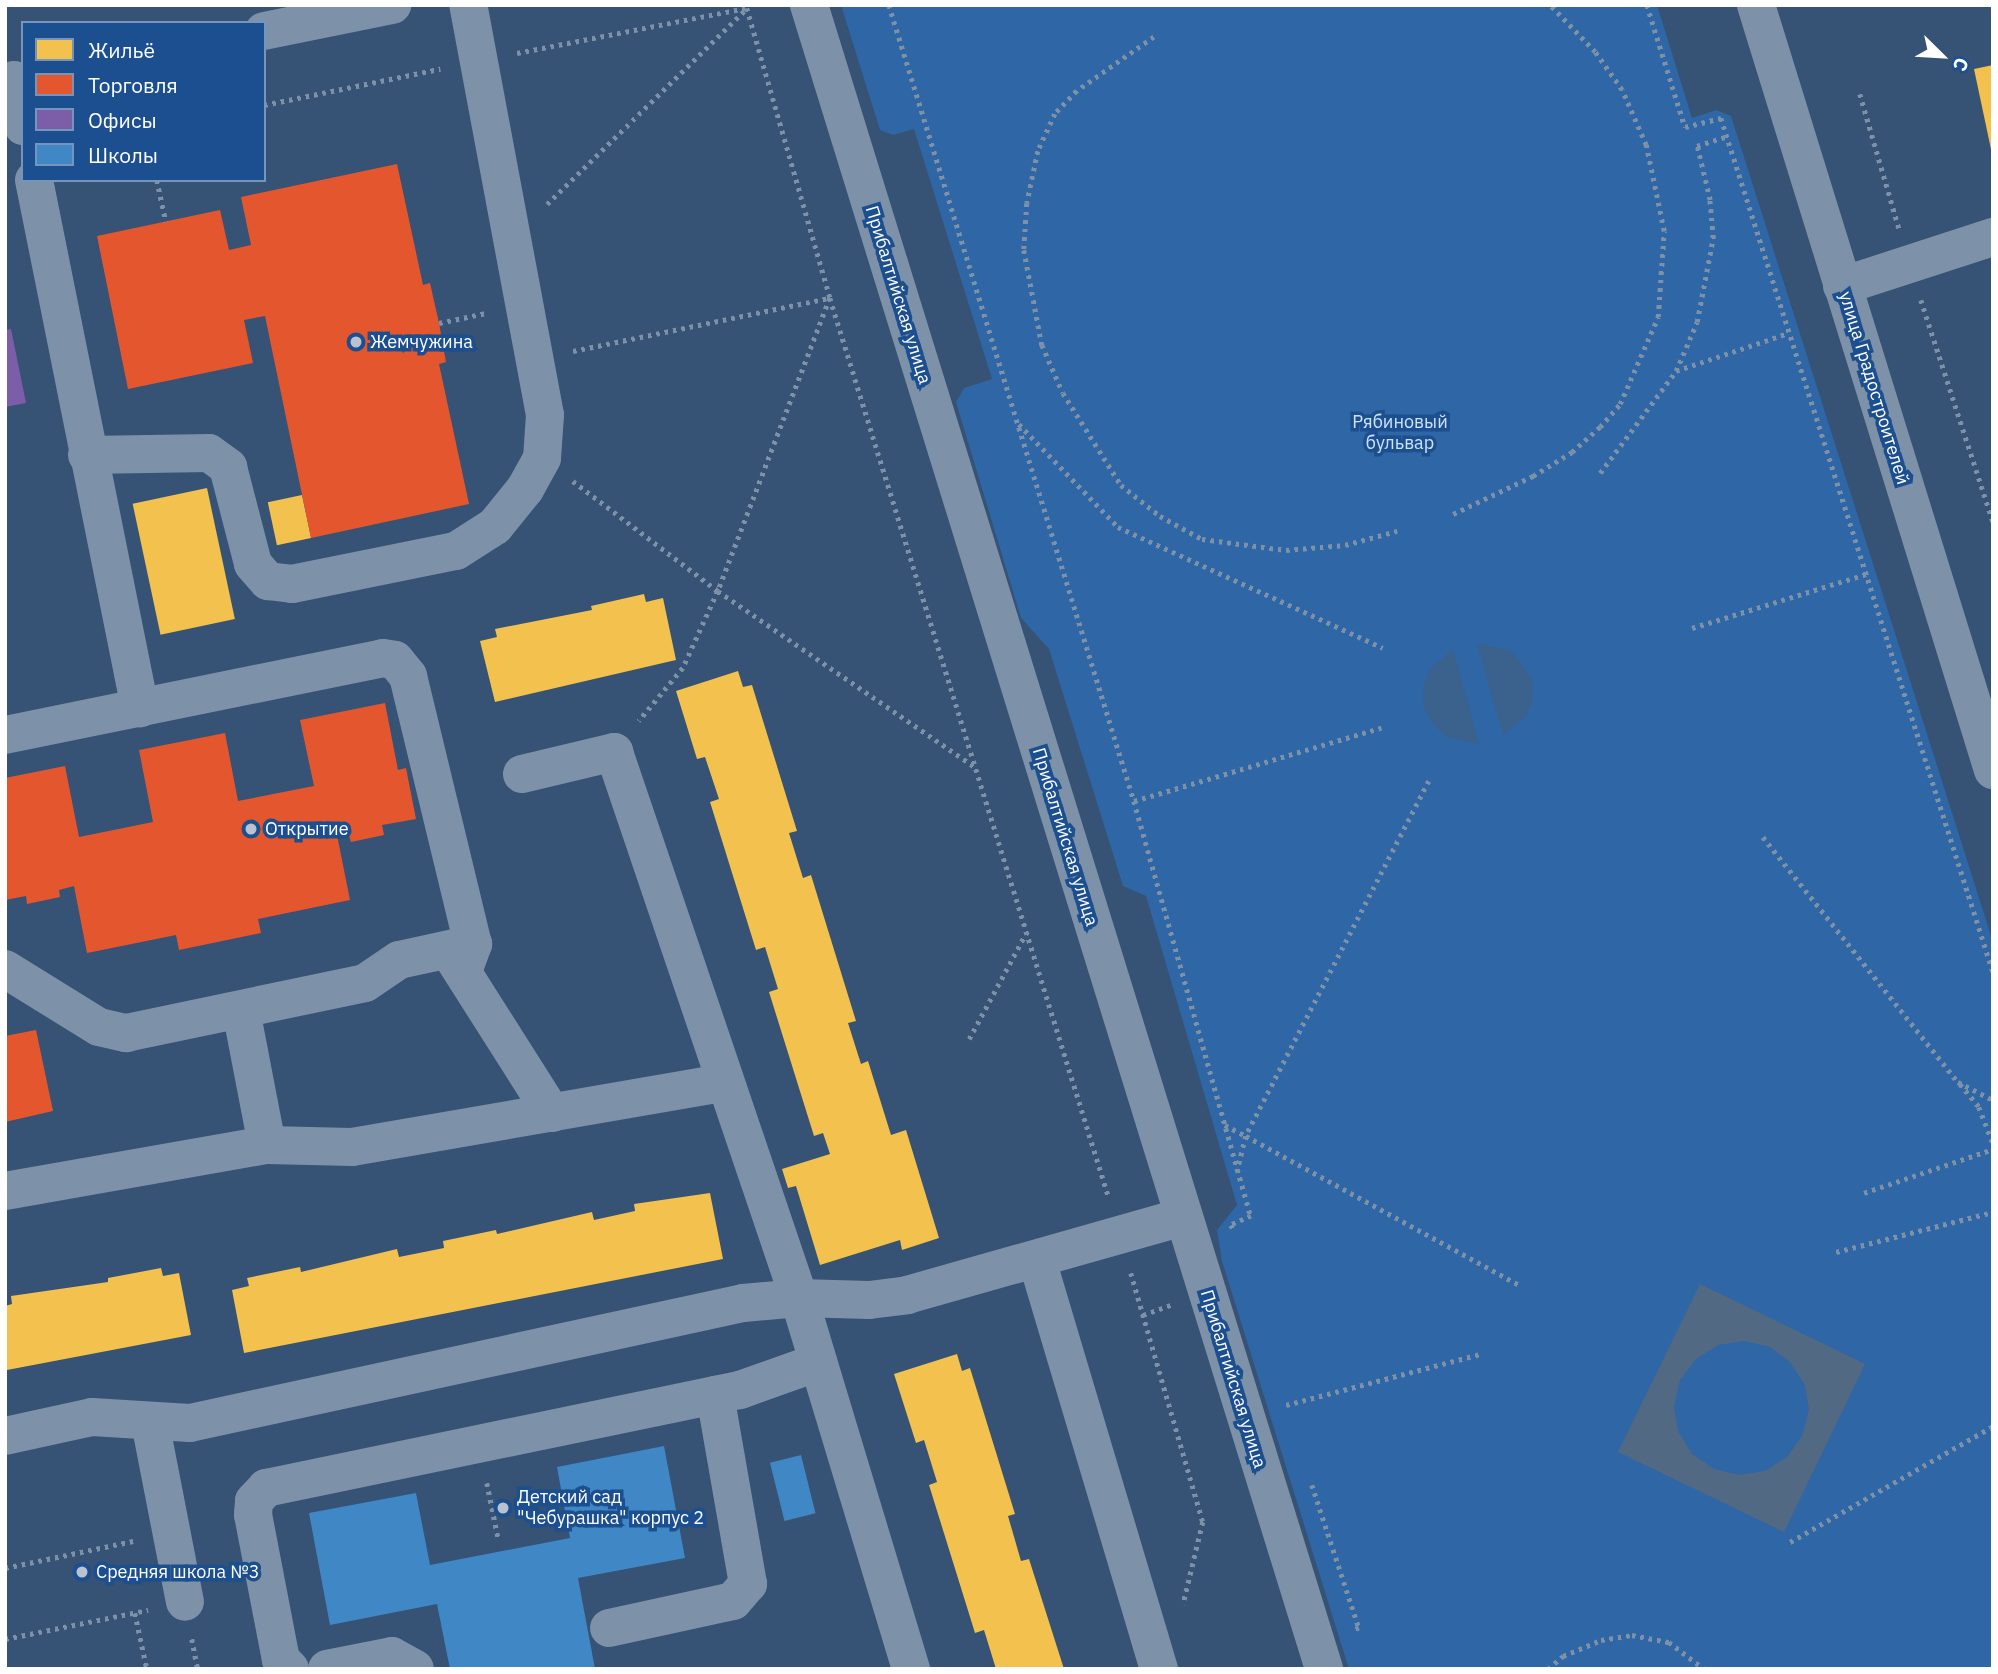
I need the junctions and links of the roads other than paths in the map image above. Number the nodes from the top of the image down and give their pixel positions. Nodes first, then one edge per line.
1 (392, 5) edge
2 (468, 5) edge
3 (809, 5) edge
4 (1756, 5) edge
5 (266, 30) edge
6 (14, 80) edge
7 (21, 116) edge
8 (34, 182) edge
9 (1993, 237) edge
10 (1842, 286) junction
11 (87, 456) junction
12 (140, 708) junction
13 (5, 735) edge
14 (1993, 770) edge
15 (522, 774) dead end
16 (461, 955) junction
17 (5, 969) edge
18 (242, 1010) junction
19 (724, 1083) junction
20 (552, 1113) junction
21 (267, 1145) junction
22 (5, 1191) edge
23 (1182, 1217) junction
24 (1037, 1260) junction
25 (799, 1298) junction
26 (818, 1362) junction
27 (715, 1395) junction
28 (150, 1422) junction
29 (5, 1436) edge
30 (185, 1602) road end
31 (609, 1628) dead end
32 (290, 1669) edge
33 (327, 1669) edge
34 (415, 1669) edge
35 (911, 1669) edge
36 (1159, 1669) edge
37 (1324, 1669) edge

1 - 5 street
2 - 11 street
3 - 23 street, Прибалтийская улица
4 - 10 street, улица Градостроителей
6 - 7 street
8 - 11 street
9 - 10 street
10 - 14 street, улица Градостроителей
11 - 12 street
12 - 13 street
12 - 16 street
15 - 19 street
16 - 18 street
16 - 20 street
17 - 18 street
18 - 21 street
19 - 20 street
19 - 25 street
20 - 21 street
21 - 22 street
23 - 24 street
23 - 37 street, Прибалтийская улица
24 - 25 street
24 - 36 street
25 - 26 street
25 - 28 street
26 - 27 street
26 - 35 street
27 - 31 street
27 - 32 street
28 - 29 street
28 - 30 street
33 - 34 street

